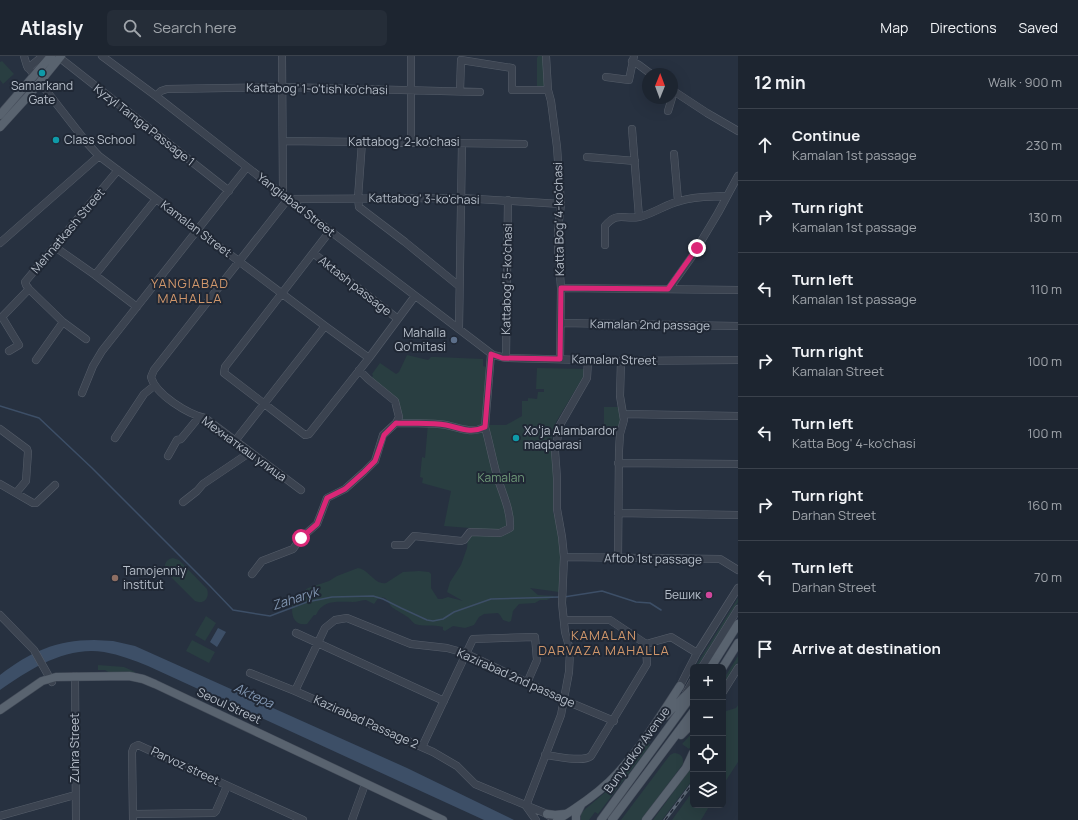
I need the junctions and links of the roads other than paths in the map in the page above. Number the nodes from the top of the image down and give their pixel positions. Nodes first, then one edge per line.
1 (24, 56) edge
2 (42, 56) edge
3 (102, 56) edge
4 (282, 56) edge
5 (411, 56) edge
6 (546, 56) edge
7 (57, 57) edge
8 (633, 59) edge
9 (28, 68) junction
10 (643, 68) edge
11 (606, 77) dead end
12 (37, 79) junction
13 (283, 88) junction
14 (411, 90) junction
15 (548, 90) junction
16 (460, 91) junction
17 (480, 92) dead end
18 (156, 96) junction
19 (678, 97) edge
20 (670, 104) edge
21 (668, 111) dead end
22 (0, 115) edge
23 (0, 127) edge
24 (632, 129) dead end
25 (738, 131) edge
26 (283, 141) junction
27 (362, 142) junction
28 (411, 142) junction
29 (462, 142) junction
30 (524, 144) dead end
31 (674, 154) dead end
32 (99, 156) junction
33 (587, 157) dead end
34 (635, 161) junction
35 (247, 166) junction
36 (118, 170) junction
37 (738, 176) edge
38 (229, 191) junction
39 (726, 196) junction
40 (285, 197) junction
41 (156, 198) junction
42 (358, 198) junction
43 (461, 198) junction
44 (508, 200) junction
45 (678, 201) junction
46 (561, 204) junction
47 (639, 217) junction
48 (198, 230) junction
49 (330, 231) junction
50 (0, 243) edge
51 (55, 246) junction
52 (605, 246) dead end
53 (313, 253) junction
54 (240, 262) junction
55 (95, 275) junction
56 (459, 286) junction
57 (561, 288) junction
58 (29, 289) junction
59 (668, 289) junction
60 (738, 290) edge
61 (283, 293) junction
62 (415, 296) junction
63 (137, 307) junction
64 (398, 319) junction
65 (63, 322) junction
66 (561, 323) junction
67 (324, 326) junction
68 (738, 326) edge
69 (459, 330) junction
70 (86, 339) dead end
71 (9, 351) dead end
72 (491, 354) junction
73 (369, 358) junction
74 (506, 358) junction
75 (560, 359) junction
76 (36, 360) dead end
77 (588, 360) junction
78 (738, 360) edge
79 (622, 361) junction
80 (359, 370) junction
81 (154, 386) junction
82 (82, 393) dead end
83 (264, 404) junction
84 (624, 414) junction
85 (738, 416) edge
86 (199, 417) junction
87 (396, 423) junction
88 (485, 427) junction
89 (0, 429) edge
90 (115, 438) dead end
91 (234, 441) junction
92 (250, 453) junction
93 (168, 456) dead end
94 (618, 463) junction
95 (738, 464) edge
96 (0, 484) edge
97 (55, 485) dead end
98 (301, 490) dead end
99 (16, 493) junction
100 (183, 502) dead end
101 (618, 513) junction
102 (738, 515) edge
103 (395, 545) dead end
104 (564, 557) junction
105 (618, 558) junction
106 (738, 570) edge
107 (252, 574) dead end
108 (738, 588) edge
109 (738, 609) edge
110 (0, 615) edge
111 (564, 620) junction
112 (738, 624) edge
113 (296, 633) dead end
114 (738, 642) edge
115 (318, 643) junction
116 (646, 644) junction
117 (465, 653) junction
118 (697, 653) junction
119 (704, 664) edge
120 (713, 664) edge
121 (725, 664) edge
122 (738, 668) edge
123 (250, 673) dead end
124 (50, 677) junction
125 (75, 678) junction
126 (526, 683) junction
127 (680, 686) joint
128 (690, 686) edge
129 (726, 687) edge
130 (295, 691) junction
131 (690, 691) edge
132 (683, 697) junction
133 (690, 698) edge
134 (564, 700) junction
135 (444, 701) junction
136 (0, 710) edge
137 (0, 715) edge
138 (690, 716) edge
139 (614, 721) junction
140 (690, 726) edge
141 (668, 728) junction
142 (651, 730) junction
143 (422, 747) junction
144 (666, 749) junction
145 (545, 754) junction
146 (690, 759) edge
147 (227, 786) junction
148 (364, 788) junction
149 (75, 795) junction
150 (582, 805) junction
151 (526, 806) junction
152 (570, 812) junction
153 (547, 814) junction
154 (0, 816) edge
155 (133, 817) edge
156 (76, 820) edge
157 (303, 820) edge
158 (352, 820) edge
159 (432, 820) edge
160 (442, 820) edge
161 (536, 820) edge
162 (556, 820) edge
163 (576, 820) edge
164 (601, 820) edge
165 (612, 820) edge
166 (646, 820) edge

1 - 9 street
2 - 9 street
3 - 18 street, Yangiabad Street
4 - 13 street
5 - 14 street
6 - 15 street, Katta Bog' 4-ko'chasi
7 - 12 main road
7 - 38 street, Kyzyl Tamga Passage 1
8 - 10 street
8 - 11 street
9 - 12 street, Kamalan Street
12 - 22 main road
12 - 23 main road
12 - 32 street, Kamalan Street
13 - 14 street, Kattabog' 1-o'tish ko'chasi
13 - 18 street, Kattabog' 1-o'tish ko'chasi
13 - 26 street
14 - 16 street, Kattabog' 1-o'tish ko'chasi
14 - 28 street
15 - 16 street
15 - 46 street, Katta Bog' 4-ko'chasi
16 - 17 street, Kattabog' 1-o'tish ko'chasi
18 - 35 street, Yangiabad Street
19 - 25 street
20 - 21 street
24 - 34 street
26 - 27 street, Kattabog' 2-ko'chasi
26 - 40 street
27 - 28 street, Kattabog' 2-ko'chasi
27 - 42 street
28 - 29 street, Kattabog' 2-ko'chasi
29 - 30 street, Kattabog' 2-ko'chasi
29 - 43 street
31 - 45 street
32 - 36 street, Kamalan Street
32 - 50 street
33 - 34 street
34 - 47 street
35 - 38 street
35 - 40 street, Yangiabad Street
36 - 41 street, Kamalan Street
36 - 51 street, Mehnatkash Street
37 - 39 street
38 - 48 street
39 - 45 street
39 - 59 street
40 - 42 street, Kattabog' 3-ko'chasi
40 - 49 street, Yangiabad Street
40 - 54 street
41 - 48 street, Kamalan Street
41 - 55 street
42 - 43 street, Kattabog' 3-ko'chasi
42 - 56 street
43 - 44 street, Kattabog' 3-ko'chasi
43 - 56 street
44 - 46 street, Kattabog' 3-ko'chasi
44 - 74 street, Kattabog' 5-ko'chasi
45 - 47 street
46 - 57 street, Katta Bog' 4-ko'chasi
47 - 52 street
48 - 54 street, Kamalan Street
48 - 63 street
49 - 53 street
49 - 62 street, Yangiabad Street
51 - 55 street
51 - 58 street, Mehnatkash Street
53 - 61 street
53 - 64 street, Aktash passage
54 - 61 street, Kamalan Street
54 - 81 street, Мехнаткаш улица
55 - 63 street
56 - 69 street
57 - 59 street
57 - 66 street, Katta Bog' 4-ko'chasi
58 - 65 street, Mehnatkash Street
58 - 71 street
59 - 60 street
61 - 67 street, Kamalan Street
61 - 83 street
62 - 64 street
62 - 69 street, Yangiabad Street
63 - 82 street
64 - 73 street
65 - 70 street, Mehnatkash Street
65 - 76 street
66 - 68 street, Kamalan 2nd passage
66 - 75 street, Katta Bog' 4-ko'chasi
67 - 73 street, Kamalan Street
67 - 83 street
69 - 72 street, Yangiabad Street
72 - 74 street, Kamalan Street
72 - 88 street
73 - 80 street
74 - 75 street, Kamalan Street
75 - 77 street, Kamalan Street
77 - 79 street, Kamalan Street
77 - 104 street
78 - 79 street, Kamalan Street
79 - 84 street
80 - 83 street
80 - 87 street
81 - 86 street, Мехнаткаш улица
81 - 90 street
83 - 91 street
84 - 85 street
84 - 94 street
86 - 91 street, Мехнаткаш улица
86 - 93 street
87 - 88 street
87 - 107 street
88 - 103 street
89 - 99 street
91 - 92 street, Мехнаткаш улица
92 - 98 street, Мехнаткаш улица
92 - 100 street
94 - 95 street
94 - 101 street
96 - 99 street
97 - 99 street
101 - 102 street
101 - 105 street
104 - 105 street, Aftob 1st passage
104 - 111 street
105 - 106 street, Aftob 1st passage
108 - 118 street
109 - 119 street
110 - 124 street
111 - 116 street
111 - 134 street
112 - 120 main road
113 - 115 street
114 - 121 main road
115 - 117 street, Kazirabad 2nd passage
115 - 130 street, Kazirabad 2nd passage
115 - 135 street
116 - 118 street
116 - 139 street
117 - 126 street, Kazirabad 2nd passage
117 - 126 street
117 - 135 street
118 - 127 street
122 - 129 street
123 - 130 street, Kazirabad Passage 2
124 - 125 main road, Seoul Street
124 - 136 main road, Seoul Street
124 - 137 main road, Seoul Street
125 - 148 main road, Seoul Street
125 - 149 street, Zuhra Street
126 - 134 street, Kazirabad 2nd passage
127 - 142 main road
128 - 132 street
130 - 143 street, Kazirabad Passage 2
131 - 132 main road
132 - 141 main road
132 - 142 main road
133 - 141 main road, Bunyudkor Avenue
134 - 139 street, Kazirabad 2nd passage
134 - 145 street
135 - 143 street
138 - 144 main road, Bunyudkor Avenue
139 - 145 street
140 - 144 main road
141 - 164 main road, Bunyudkor Avenue
142 - 150 main road
143 - 151 street, Kazirabad Passage 2
144 - 165 main road, Bunyudkor Avenue
145 - 151 street
146 - 166 main road
147 - 155 street
147 - 155 street, Parvoz street
147 - 157 street, Parvoz street
148 - 158 street
148 - 159 main road, Seoul Street
148 - 160 main road, Seoul Street
149 - 154 street
149 - 156 street, Zuhra Street
150 - 152 main road
150 - 163 main road
151 - 153 street, Kazirabad Passage 2
151 - 161 street
152 - 153 main road
152 - 162 main road
153 - 162 street, Kazirabad Passage 2

